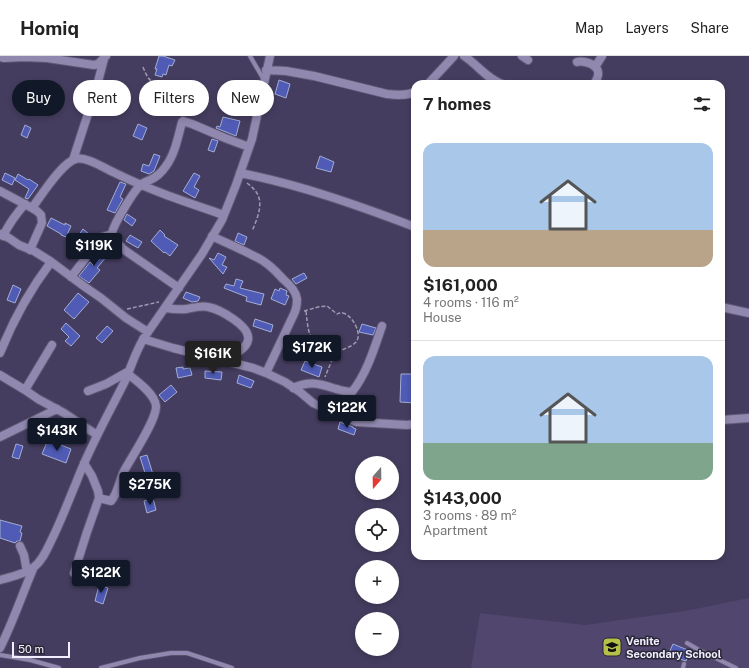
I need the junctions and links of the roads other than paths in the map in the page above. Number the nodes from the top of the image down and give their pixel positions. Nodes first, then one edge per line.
1 (250, 56) edge
2 (270, 56) edge
3 (454, 56) edge
4 (464, 56) edge
5 (602, 56) edge
6 (0, 57) edge
7 (105, 57) edge
8 (577, 62) dead end
9 (595, 67) junction
10 (266, 70) junction
11 (264, 80) joint
12 (432, 80) edge
13 (492, 80) edge
14 (596, 80) edge
15 (411, 94) edge
16 (257, 116) edge
17 (250, 147) junction
18 (73, 160) junction
19 (240, 175) junction
20 (140, 184) junction
21 (0, 191) edge
22 (28, 206) junction
23 (224, 215) junction
24 (411, 226) edge
25 (112, 234) junction
26 (2, 235) edge
27 (212, 236) junction
28 (30, 250) junction
29 (51, 262) junction
30 (71, 277) junction
31 (178, 288) junction
32 (165, 308) junction
33 (725, 308) edge
34 (749, 312) edge
35 (382, 326) dead end
36 (146, 335) junction
37 (52, 344) dead end
38 (0, 353) edge
39 (223, 360) junction
40 (129, 372) junction
41 (266, 373) junction
42 (0, 376) edge
43 (293, 388) junction
44 (25, 390) junction
45 (88, 391) dead end
46 (57, 409) junction
47 (749, 418) edge
48 (725, 420) edge
49 (411, 425) edge
50 (97, 435) junction
51 (0, 437) edge
52 (84, 463) junction
53 (99, 498) junction
54 (20, 546) dead end
55 (30, 570) junction
56 (74, 573) dead end
57 (0, 580) edge
58 (687, 643) dead end
59 (0, 648) edge
60 (0, 655) edge
61 (59, 668) edge
62 (102, 668) edge
63 (232, 668) edge
64 (736, 668) edge

1 - 11 lane
2 - 10 street
3 - 12 street
4 - 13 street
5 - 9 street
6 - 7 street
7 - 18 street
8 - 9 street
9 - 14 street
10 - 11 street
10 - 15 street
16 - 17 street
17 - 19 street
17 - 20 street
18 - 20 street
18 - 22 street
19 - 23 street
19 - 24 street
20 - 23 street
20 - 25 street
21 - 22 street
22 - 26 street
22 - 28 street
23 - 27 street
25 - 30 street
25 - 31 street
26 - 28 street
27 - 31 street
27 - 41 street
28 - 29 street
29 - 30 street
29 - 38 street
30 - 36 street
31 - 32 street
32 - 36 street
32 - 39 street
33 - 34 street
35 - 43 street
36 - 39 street
36 - 40 street
37 - 44 street
39 - 41 street
40 - 45 street
40 - 50 street
40 - 53 street
41 - 43 street
42 - 44 street
43 - 49 street
44 - 46 street
46 - 50 street
46 - 51 street
47 - 48 street
50 - 52 street
52 - 53 street
52 - 55 street
53 - 56 street
54 - 55 street
55 - 57 street
55 - 59 street
58 - 64 lane
60 - 61 lane
62 - 63 lane

